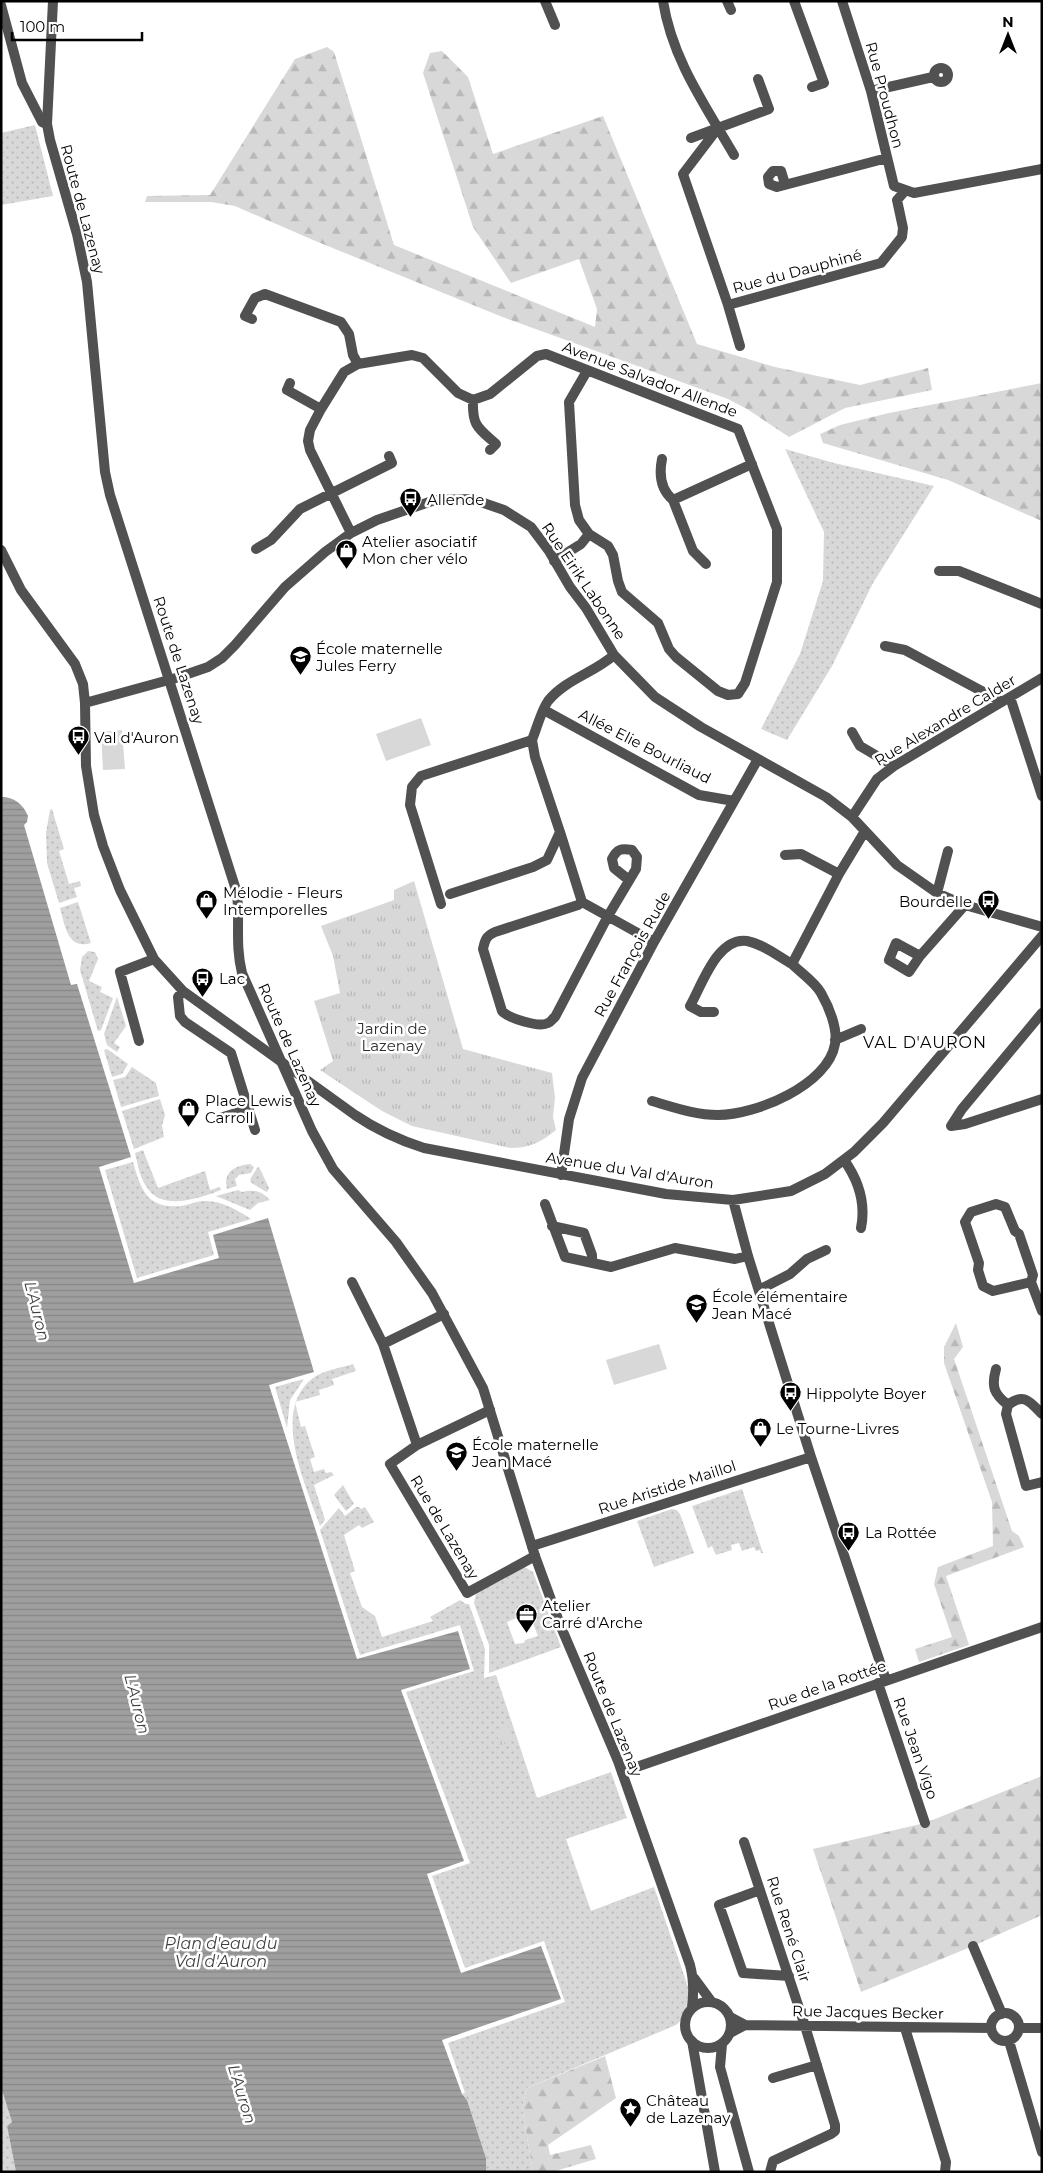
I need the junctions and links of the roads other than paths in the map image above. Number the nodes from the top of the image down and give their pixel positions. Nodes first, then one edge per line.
1 (53, 1) edge
2 (545, 1) edge
3 (794, 1) edge
4 (842, 1) edge
5 (664, 2) edge
6 (1, 5) edge
7 (555, 26) dead end
8 (933, 77) dead end
9 (758, 80) dead end
10 (812, 87) dead end
11 (871, 91) junction
12 (47, 124) junction
13 (718, 128) junction
14 (691, 138) dead end
15 (734, 155) dead end
16 (887, 158) junction
17 (1042, 169) edge
18 (785, 184) dead end
19 (905, 191) junction
20 (728, 305) junction
21 (252, 319) dead end
22 (740, 346) dead end
23 (358, 364) junction
24 (587, 371) junction
25 (290, 383) dead end
26 (473, 400) junction
27 (321, 409) junction
28 (490, 450) dead end
29 (389, 456) dead end
30 (662, 459) dead end
31 (752, 464) junction
32 (332, 494) junction
33 (673, 500) junction
34 (351, 533) junction
35 (589, 534) junction
36 (256, 549) dead end
37 (1, 550) edge
38 (554, 560) junction
39 (706, 564) dead end
40 (939, 571) dead end
41 (1042, 604) edge
42 (885, 646) dead end
43 (614, 655) junction
44 (1042, 678) edge
45 (169, 680) junction
46 (1006, 700) junction
47 (85, 703) junction
48 (544, 710) junction
49 (852, 732) dead end
50 (532, 740) junction
51 (758, 759) junction
52 (894, 766) junction
53 (1042, 796) edge
54 (734, 801) junction
55 (852, 817) junction
56 (865, 831) junction
57 (560, 832) junction
58 (948, 851) dead end
59 (785, 855) dead end
60 (839, 874) junction
61 (630, 880) dead end
62 (937, 893) junction
63 (450, 894) dead end
64 (582, 902) junction
65 (441, 904) dead end
66 (965, 905) junction
67 (608, 916) junction
68 (1042, 927) edge
69 (1042, 936) edge
70 (654, 942) junction
71 (920, 956) dead end
72 (154, 959) junction
73 (792, 964) junction
74 (183, 991) junction
75 (714, 1012) dead end
76 (1042, 1013) edge
77 (861, 1029) dead end
78 (835, 1040) junction
79 (139, 1042) dead end
80 (281, 1062) junction
81 (1042, 1098) edge
82 (652, 1101) dead end
83 (249, 1109) junction
84 (220, 1118) dead end
85 (255, 1130) dead end
86 (844, 1160) junction
87 (561, 1175) junction
88 (733, 1200) junction
89 (545, 1204) dead end
90 (552, 1226) junction
91 (861, 1228) dead end
92 (826, 1250) dead end
93 (748, 1256) junction
94 (592, 1263) junction
95 (352, 1282) dead end
96 (1031, 1282) junction
97 (759, 1290) junction
98 (1042, 1311) edge
99 (444, 1314) junction
100 (383, 1344) junction
101 (996, 1369) dead end
102 (1008, 1404) junction
103 (490, 1410) junction
104 (1042, 1414) edge
105 (417, 1445) junction
106 (811, 1457) junction
107 (1042, 1482) edge
108 (534, 1551) junction
109 (1042, 1627) edge
110 (882, 1682) junction
111 (622, 1772) junction
112 (925, 1823) dead end
113 (744, 1842) dead end
114 (760, 1890) junction
115 (973, 1946) dead end
116 (789, 1976) junction
117 (694, 1977) junction
118 (710, 2001) junction
119 (692, 2007) junction
120 (1002, 2014) junction
121 (730, 2016) junction
122 (745, 2025) junction
123 (806, 2026) junction
124 (906, 2028) junction
125 (991, 2028) junction
126 (1019, 2028) junction
127 (1042, 2028) edge
128 (730, 2033) junction
129 (1009, 2041) junction
130 (692, 2042) junction
131 (722, 2044) junction
132 (703, 2048) junction
133 (817, 2065) junction
134 (720, 2067) junction
135 (773, 2078) dead end
136 (1042, 2152) edge
137 (715, 2172) edge
138 (749, 2172) edge
139 (770, 2172) edge
140 (945, 2172) edge

1 - 12 street, Route de Lazenay
2 - 7 street
3 - 10 street
4 - 11 street, Rue Proudhon
5 - 13 street
6 - 12 street
8 - 11 street
9 - 13 street
11 - 16 street, Rue Proudhon
12 - 45 street, Route de Lazenay
13 - 14 street
13 - 15 street
13 - 20 street, Rue du Dauphiné
16 - 18 street
16 - 19 street, Rue Proudhon
17 - 19 street
19 - 20 street, Rue du Dauphiné
20 - 22 street, Rue du Dauphiné
21 - 23 street
23 - 26 street
23 - 27 street
24 - 26 street, Avenue Salvador Allende
24 - 31 street, Avenue Salvador Allende
24 - 35 street
25 - 27 street
26 - 28 street
27 - 32 street
29 - 32 street
30 - 33 street
31 - 33 street
31 - 35 street, Avenue Salvador Allende
32 - 34 street
32 - 36 street
33 - 39 street
34 - 38 street, Rue Eirik Labonne
34 - 45 street, Rue Eirik Labonne
35 - 38 street
37 - 47 street, Avenue du Val d'Auron
38 - 43 street, Rue Eirik Labonne
40 - 41 street
42 - 46 street
43 - 48 street
43 - 51 street, Rue Eirik Labonne
44 - 46 street, Rue Alexandre Calder
45 - 47 street, Rue Eirik Labonne
45 - 80 street, Route de Lazenay
46 - 52 street, Rue Alexandre Calder
46 - 53 street
47 - 72 street, Avenue du Val d'Auron
48 - 50 street
48 - 54 street, Allée Elie Bourliaud
49 - 52 street
50 - 57 street
50 - 65 street
51 - 54 street, Rue François Rude
51 - 55 street, Rue Eirik Labonne
52 - 55 street, Rue Alexandre Calder
54 - 70 street, Rue François Rude
55 - 56 street, Rue Eirik Labonne
56 - 60 street
56 - 62 street, Rue Eirik Labonne
57 - 63 street
57 - 64 street
58 - 62 street
59 - 60 street
60 - 73 street
61 - 67 street
62 - 66 street, Rue Eirik Labonne
64 - 67 street
64 - 67 street
66 - 68 street, Rue Eirik Labonne
66 - 71 street
67 - 70 street
69 - 86 street, Avenue du Val d'Auron
70 - 87 street, Rue François Rude
72 - 74 street, Avenue du Val d'Auron
72 - 79 street
73 - 75 street
73 - 78 street
74 - 80 street, Avenue du Val d'Auron
74 - 83 street
76 - 81 street
77 - 78 street
78 - 82 street
80 - 87 street, Avenue du Val d'Auron
80 - 99 street, Route de Lazenay
83 - 84 street
83 - 85 street
86 - 88 street, Avenue du Val d'Auron
86 - 91 street
87 - 88 street, Avenue du Val d'Auron
88 - 93 street, Rue Jean Vigo
89 - 90 street
90 - 94 street
90 - 94 street
92 - 97 street
93 - 94 street
93 - 97 street, Rue Jean Vigo
95 - 100 street
96 - 96 street
96 - 98 street
97 - 106 street, Rue Jean Vigo
99 - 100 street
99 - 103 street, Route de Lazenay
100 - 105 street
101 - 102 street
102 - 104 street
102 - 107 street
103 - 105 street, Rue de Lazenay
103 - 108 street, Route de Lazenay
105 - 108 street, Rue de Lazenay
106 - 108 street, Rue Aristide Maillol
106 - 110 street, Rue Jean Vigo
108 - 111 street, Route de Lazenay
109 - 110 street, Rue de la Rottée
110 - 111 street, Rue de la Rottée
110 - 112 street, Rue Jean Vigo
111 - 117 street, Route de Lazenay
113 - 114 street, Rue René Clair
114 - 116 street, Rue René Clair
114 - 116 street
115 - 120 street
116 - 123 street, Rue René Clair
117 - 118 street, Route de Lazenay
117 - 119 street, Route de Lazenay
118 - 119 street
118 - 121 street
119 - 130 street
120 - 125 street
120 - 126 street
121 - 122 street
121 - 128 street
122 - 123 street, Rue Jacques Becker
122 - 128 street, Rue Jacques Becker
123 - 124 street, Rue Jacques Becker
123 - 133 street, Rue René Clair
124 - 125 street, Rue Jacques Becker
124 - 140 street
125 - 129 street
126 - 127 street
126 - 129 street
128 - 131 street, Rue Jacques Becker
129 - 136 street
130 - 132 street
130 - 137 street
131 - 132 street
131 - 134 street
132 - 134 street
133 - 135 street
133 - 139 street, Rue René Clair
134 - 138 street

